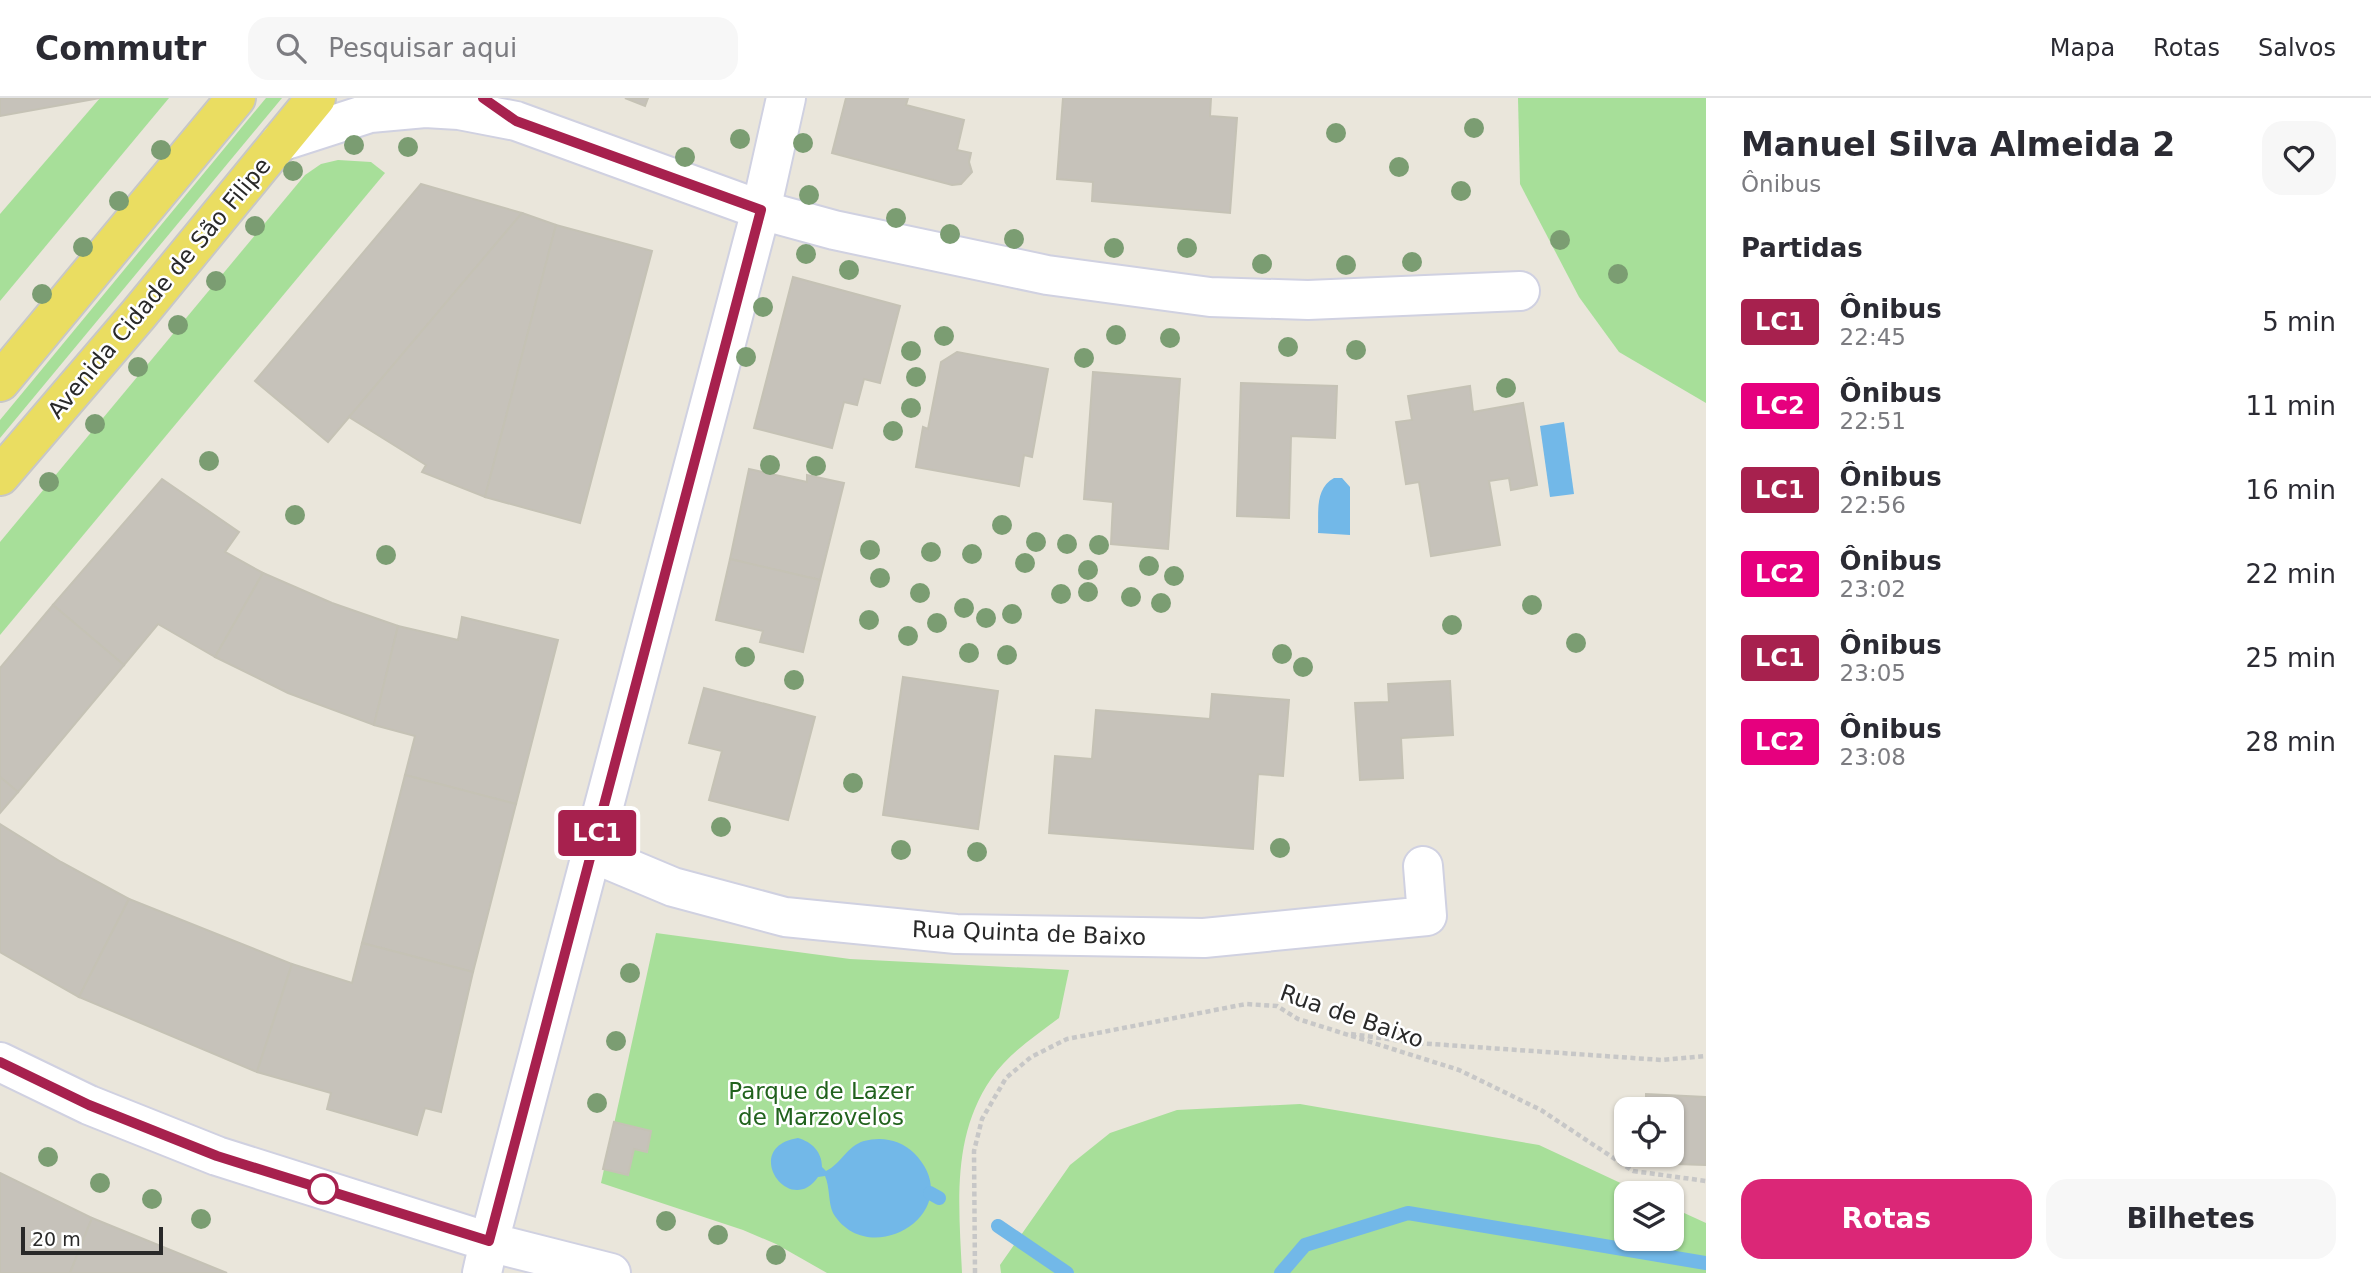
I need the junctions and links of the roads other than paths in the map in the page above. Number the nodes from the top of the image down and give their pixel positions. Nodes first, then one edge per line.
1 (236, 98) edge
2 (316, 98) edge
3 (483, 98) edge
4 (786, 98) edge
5 (516, 121) junction
6 (280, 142) junction
7 (761, 210) junction
8 (1520, 291) dead end
9 (0, 382) edge
10 (0, 476) edge
11 (592, 853) junction
12 (1423, 866) dead end
13 (0, 1062) edge
14 (486, 1257) edge
15 (611, 1273) edge

1 - 9 main road
2 - 6 main road, Avenida Cidade de São Filipe
3 - 5 street
4 - 7 street
5 - 6 street
5 - 7 street
6 - 10 main road, Avenida Cidade de São Filipe
7 - 8 street
7 - 11 street
11 - 12 street, Rua Quinta de Baixo
11 - 14 street
13 - 14 street
14 - 15 street

